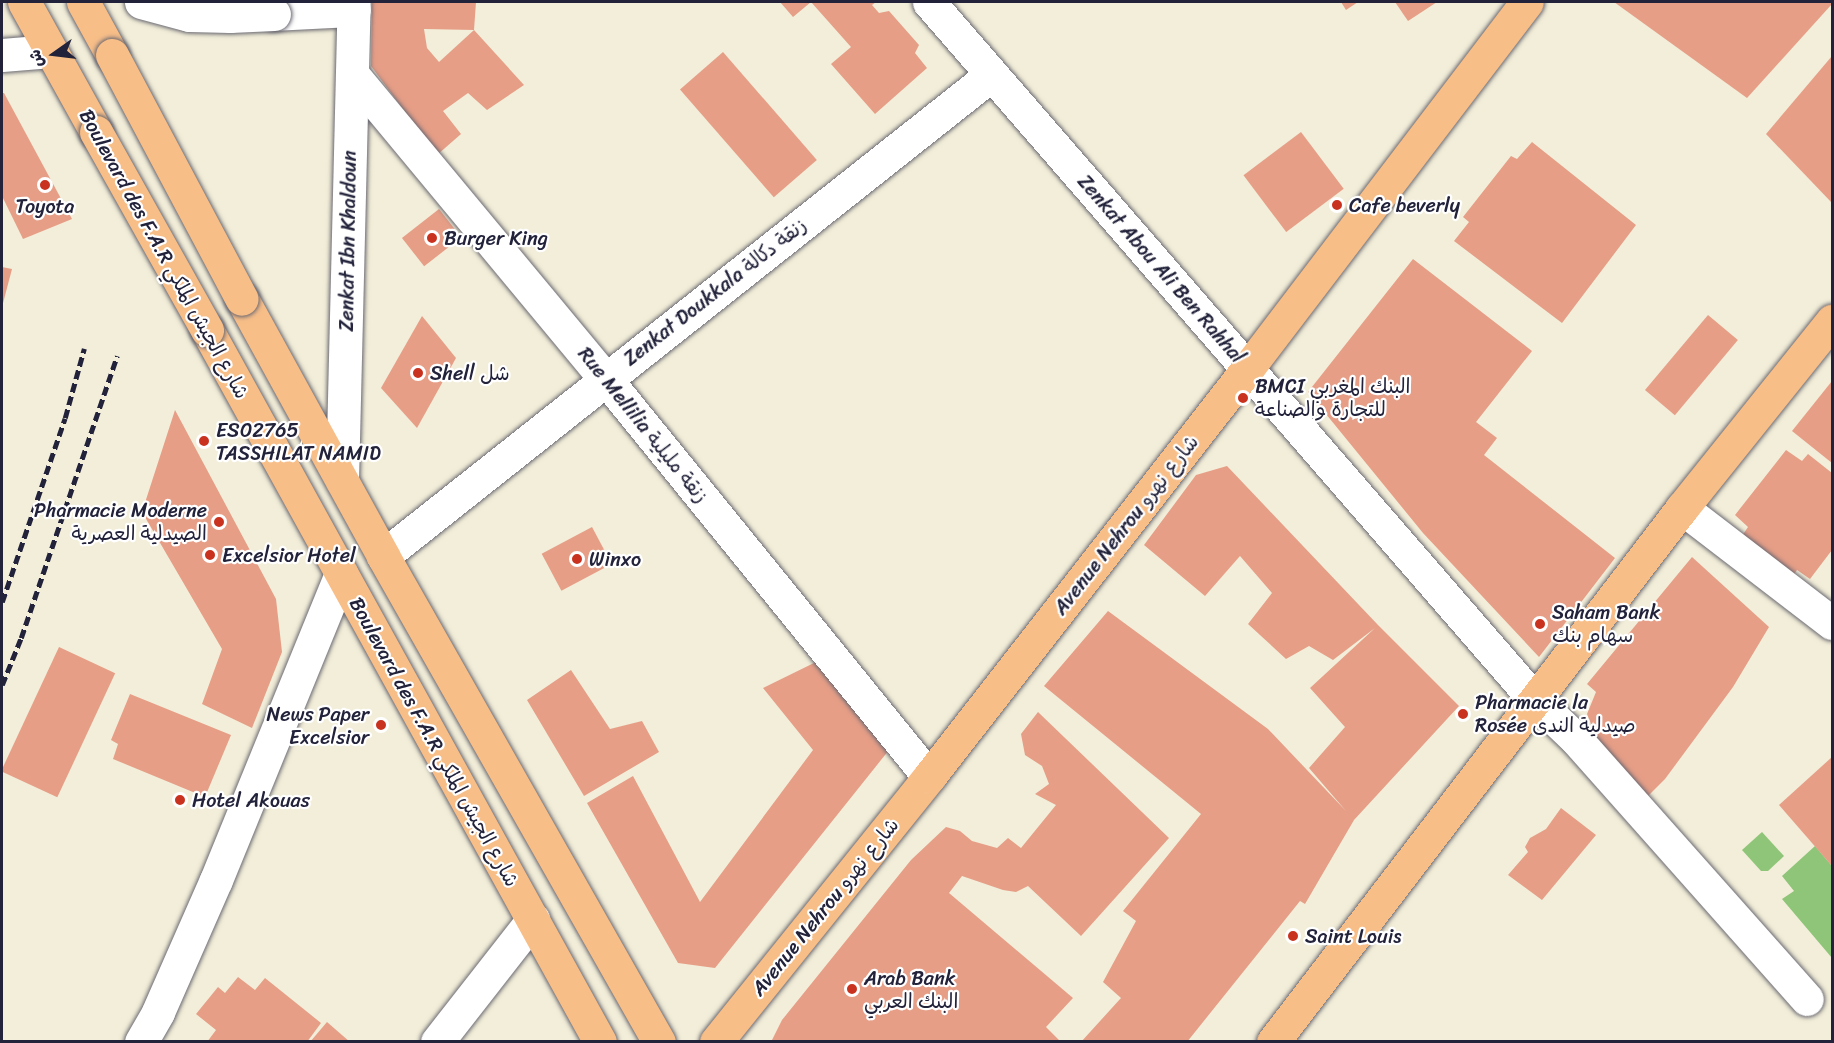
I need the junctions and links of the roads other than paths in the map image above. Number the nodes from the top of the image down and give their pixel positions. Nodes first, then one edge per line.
1 (24, 2) edge
2 (83, 2) edge
3 (141, 2) edge
4 (929, 2) edge
5 (1527, 2) edge
6 (354, 6) edge
7 (51, 51) junction
8 (2, 55) edge
9 (352, 75) junction
10 (991, 75) junction
11 (1833, 321) edge
12 (1248, 368) junction
13 (605, 378) junction
14 (342, 480) junction
15 (1682, 508) junction
16 (383, 556) junction
17 (341, 573) junction
18 (1833, 623) edge
19 (1535, 700) junction
20 (929, 777) junction
21 (532, 919) junction
22 (1807, 999) dead end
23 (141, 1041) edge
24 (437, 1041) edge
25 (600, 1041) edge
26 (659, 1041) edge
27 (716, 1041) edge
28 (1273, 1041) edge

1 - 7 main road, Boulevard des F.A.R شارع الجيش الملكي
2 - 14 main road, bridge
3 - 6 street, bridge
4 - 10 street, Zenkat Abou Ali Ben Rahhal
5 - 12 main road, Avenue Nehrou شارع نهرو
6 - 9 street, Zenkat Ibn Khaldoun
7 - 8 street
7 - 17 main road, Boulevard des F.A.R شارع الجيش الملكي, bridge
9 - 13 street, Rue Mellilia زنقة مليلية
9 - 14 street, Zenkat Ibn Khaldoun
10 - 12 street, Zenkat Abou Ali Ben Rahhal
10 - 13 street, Zenkat Doukkala زنقة دكالة
11 - 15 main road
12 - 19 street, Zenkat Abou Ali Ben Rahhal
12 - 20 main road, Avenue Nehrou شارع نهرو
13 - 16 street, Zenkat Doukkala زنقة دكالة
13 - 20 street, Rue Mellilia زنقة مليلية
14 - 16 main road
15 - 18 street
15 - 19 main road
16 - 26 main road
17 - 21 main road, Boulevard des F.A.R شارع الجيش الملكي
17 - 23 street
19 - 22 street, Zenkat Abou Ali Ben Rahhal
19 - 28 main road
20 - 27 main road, Avenue Nehrou شارع نهرو
21 - 24 street
21 - 25 main road, Boulevard des F.A.R شارع الجيش الملكي

